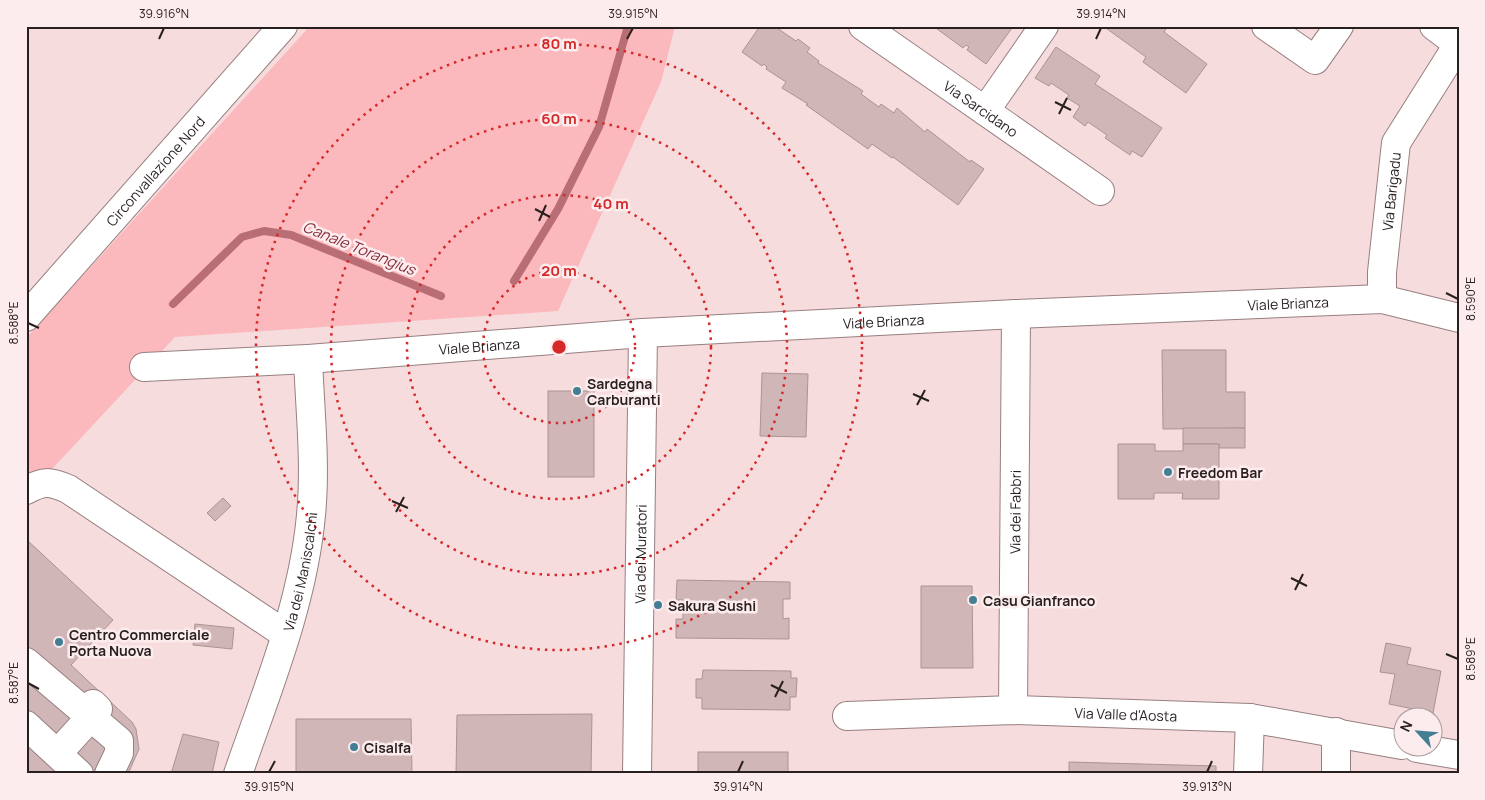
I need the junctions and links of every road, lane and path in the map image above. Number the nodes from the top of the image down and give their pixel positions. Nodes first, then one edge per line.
1 (284, 26) edge
2 (863, 26) edge
3 (1044, 26) edge
4 (1266, 26) edge
5 (1339, 26) edge
6 (1434, 26) edge
7 (1459, 43) edge
8 (985, 111) junction
9 (1100, 191) dead end
10 (1382, 299) junction
11 (1016, 314) junction
12 (26, 317) edge
13 (1459, 318) edge
14 (642, 333) junction
15 (308, 359) junction
16 (144, 367) dead end
17 (26, 490) edge
18 (285, 634) junction
19 (26, 644) edge
20 (26, 662) edge
21 (1013, 710) junction
22 (848, 716) dead end
23 (1250, 718) junction
24 (26, 725) edge
25 (101, 726) junction
26 (1336, 732) junction
27 (1392, 743) edge
28 (1442, 753) edge
29 (1459, 756) edge
30 (58, 763) edge
31 (79, 774) edge
32 (109, 774) edge
33 (238, 774) edge
34 (637, 774) edge
35 (1248, 774) edge
36 (1336, 774) edge

1 - 12 street, Circonvallazione Nord
2 - 8 street, Via Sarcidano
3 - 8 street
4 - 5 street
6 - 7 street
7 - 10 street, Via Barigadu
8 - 9 street, Via Sarcidano
10 - 11 street, Viale Brianza
10 - 13 street, Viale Brianza
11 - 14 street, Viale Brianza
11 - 21 street, Via dei Fabbri
14 - 15 street, Viale Brianza
14 - 34 street, Via dei Muratori
15 - 16 street, Viale Brianza
15 - 18 street, Via dei Maniscalchi
17 - 18 street
18 - 33 street, Via dei Maniscalchi
19 - 30 street
20 - 25 street
21 - 22 street, Via Valle d'Aosta
21 - 23 street, Via Valle d'Aosta
23 - 26 street, Via Valle d'Aosta
23 - 35 street
24 - 30 street
25 - 30 street
25 - 32 street
26 - 27 street, Via Valle d'Aosta
26 - 36 street
28 - 29 street
30 - 31 street

